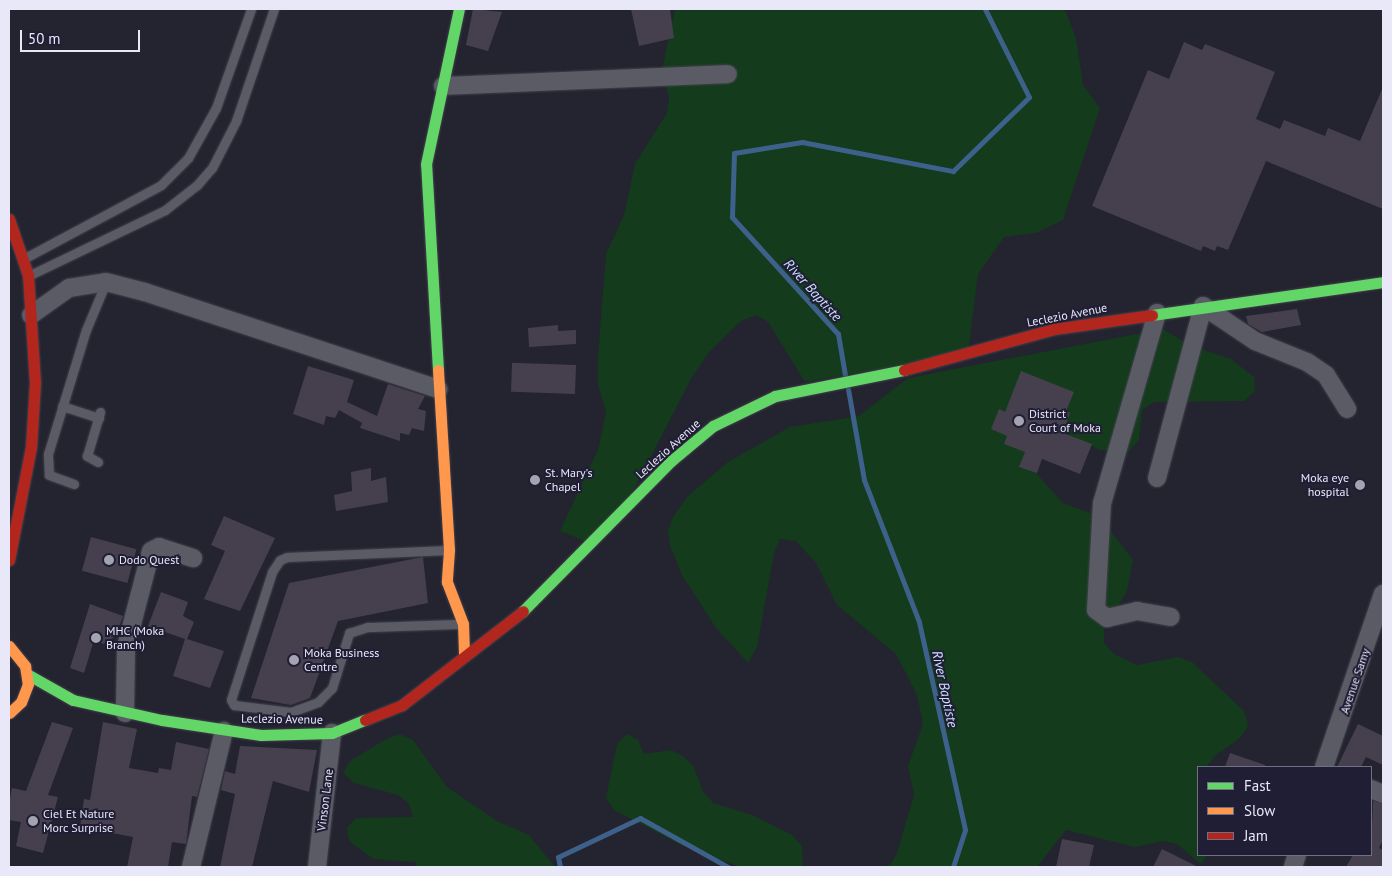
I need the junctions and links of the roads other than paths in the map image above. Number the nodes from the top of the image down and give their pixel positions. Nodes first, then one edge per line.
1 (251, 9) edge
2 (274, 9) edge
3 (459, 9) edge
4 (728, 74) dead end
5 (443, 86) junction
6 (9, 219) edge
7 (24, 258) junction
8 (28, 275) junction
9 (106, 282) junction
10 (1383, 282) edge
11 (1203, 306) junction
12 (1157, 313) junction
13 (31, 315) junction
14 (438, 389) junction
15 (62, 406) junction
16 (1347, 409) dead end
17 (98, 462) dead end
18 (1157, 478) dead end
19 (74, 484) dead end
20 (449, 550) junction
21 (193, 558) dead end
22 (9, 560) edge
23 (1383, 594) edge
24 (1170, 617) dead end
25 (463, 624) junction
26 (1377, 638) edge
27 (9, 646) edge
28 (464, 656) junction
29 (28, 674) junction
30 (50, 700) dead end
31 (73, 700) junction
32 (35, 701) dead end
33 (21, 702) junction
34 (9, 713) edge
35 (125, 713) junction
36 (224, 731) junction
37 (332, 733) junction
38 (1324, 766) edge
39 (190, 867) edge
40 (317, 867) edge

1 - 7 lane
2 - 8 lane
3 - 5 main road
4 - 5 street
5 - 14 main road
6 - 7 main road
7 - 8 main road
8 - 13 main road
9 - 13 street
9 - 14 street
9 - 15 lane
10 - 11 main road, Leclezio Avenue
11 - 12 main road, Leclezio Avenue
11 - 16 street
11 - 18 street
12 - 24 street
12 - 28 main road, Leclezio Avenue
13 - 22 main road
14 - 20 main road
15 - 17 lane
15 - 19 lane
20 - 25 main road
20 - 25 lane
21 - 35 street
23 - 26 street, Avenue Samy
25 - 28 main road
26 - 38 street, Avenue Samy
27 - 29 main road
28 - 37 main road, Leclezio Avenue
29 - 31 main road, Leclezio Avenue
29 - 33 main road
30 - 31 main road, Leclezio Avenue
31 - 35 main road, Leclezio Avenue
32 - 33 main road
33 - 34 main road
35 - 36 main road, Leclezio Avenue
36 - 37 main road, Leclezio Avenue
36 - 39 street
37 - 40 street, Vinson Lane

